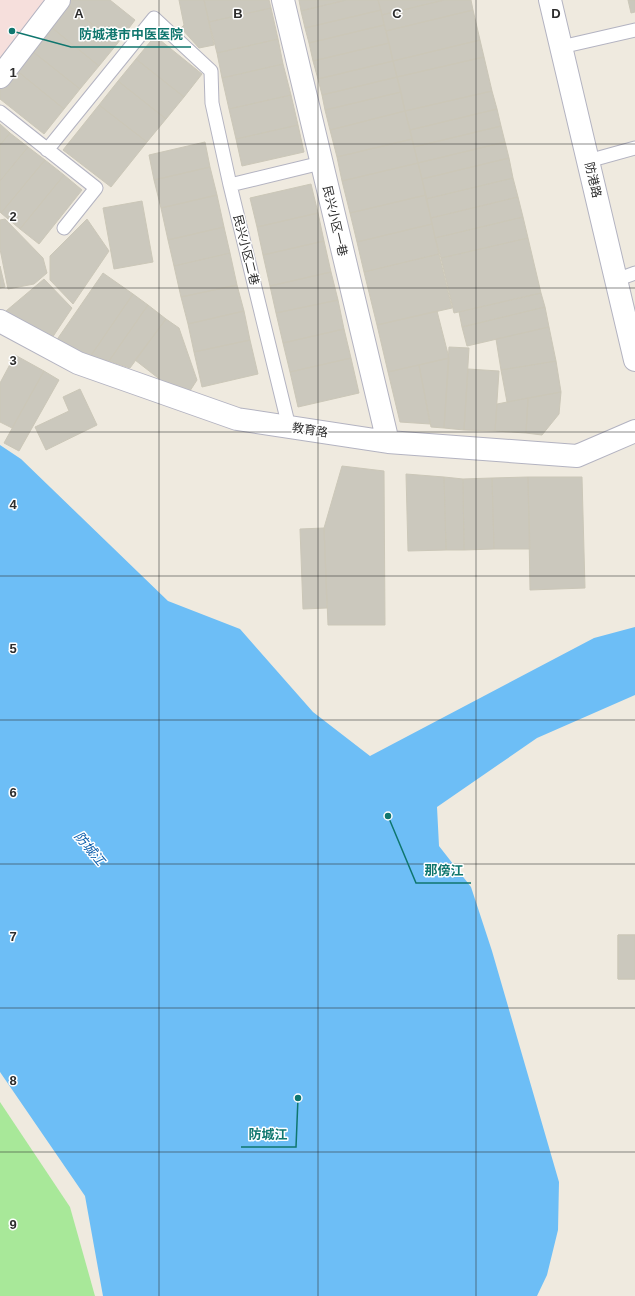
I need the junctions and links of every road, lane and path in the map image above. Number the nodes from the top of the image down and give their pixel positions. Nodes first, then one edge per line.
1 (59, 0) edge
2 (283, 0) edge
3 (550, 0) edge
4 (635, 30) edge
5 (561, 47) junction
6 (0, 77) edge
7 (0, 112) edge
8 (635, 148) edge
9 (47, 150) junction
10 (588, 161) junction
11 (322, 163) junction
12 (230, 185) junction
13 (64, 228) dead end
14 (626, 276) edge
15 (0, 321) edge
16 (635, 360) edge
17 (289, 427) junction
18 (635, 432) edge
19 (388, 442) junction

1 - 6 street
2 - 11 street, 民兴小区一巷
3 - 5 street, 防港路
4 - 5 lane
5 - 10 street, 防港路
7 - 9 lane
8 - 10 lane
9 - 12 lane, 民兴小区二巷
9 - 13 lane
10 - 14 street, 防港路
11 - 12 lane
11 - 19 street, 民兴小区一巷
12 - 17 lane, 民兴小区二巷
14 - 16 street, 防港路
15 - 17 street, 教育路
17 - 19 street, 教育路
18 - 19 street, 教育路

